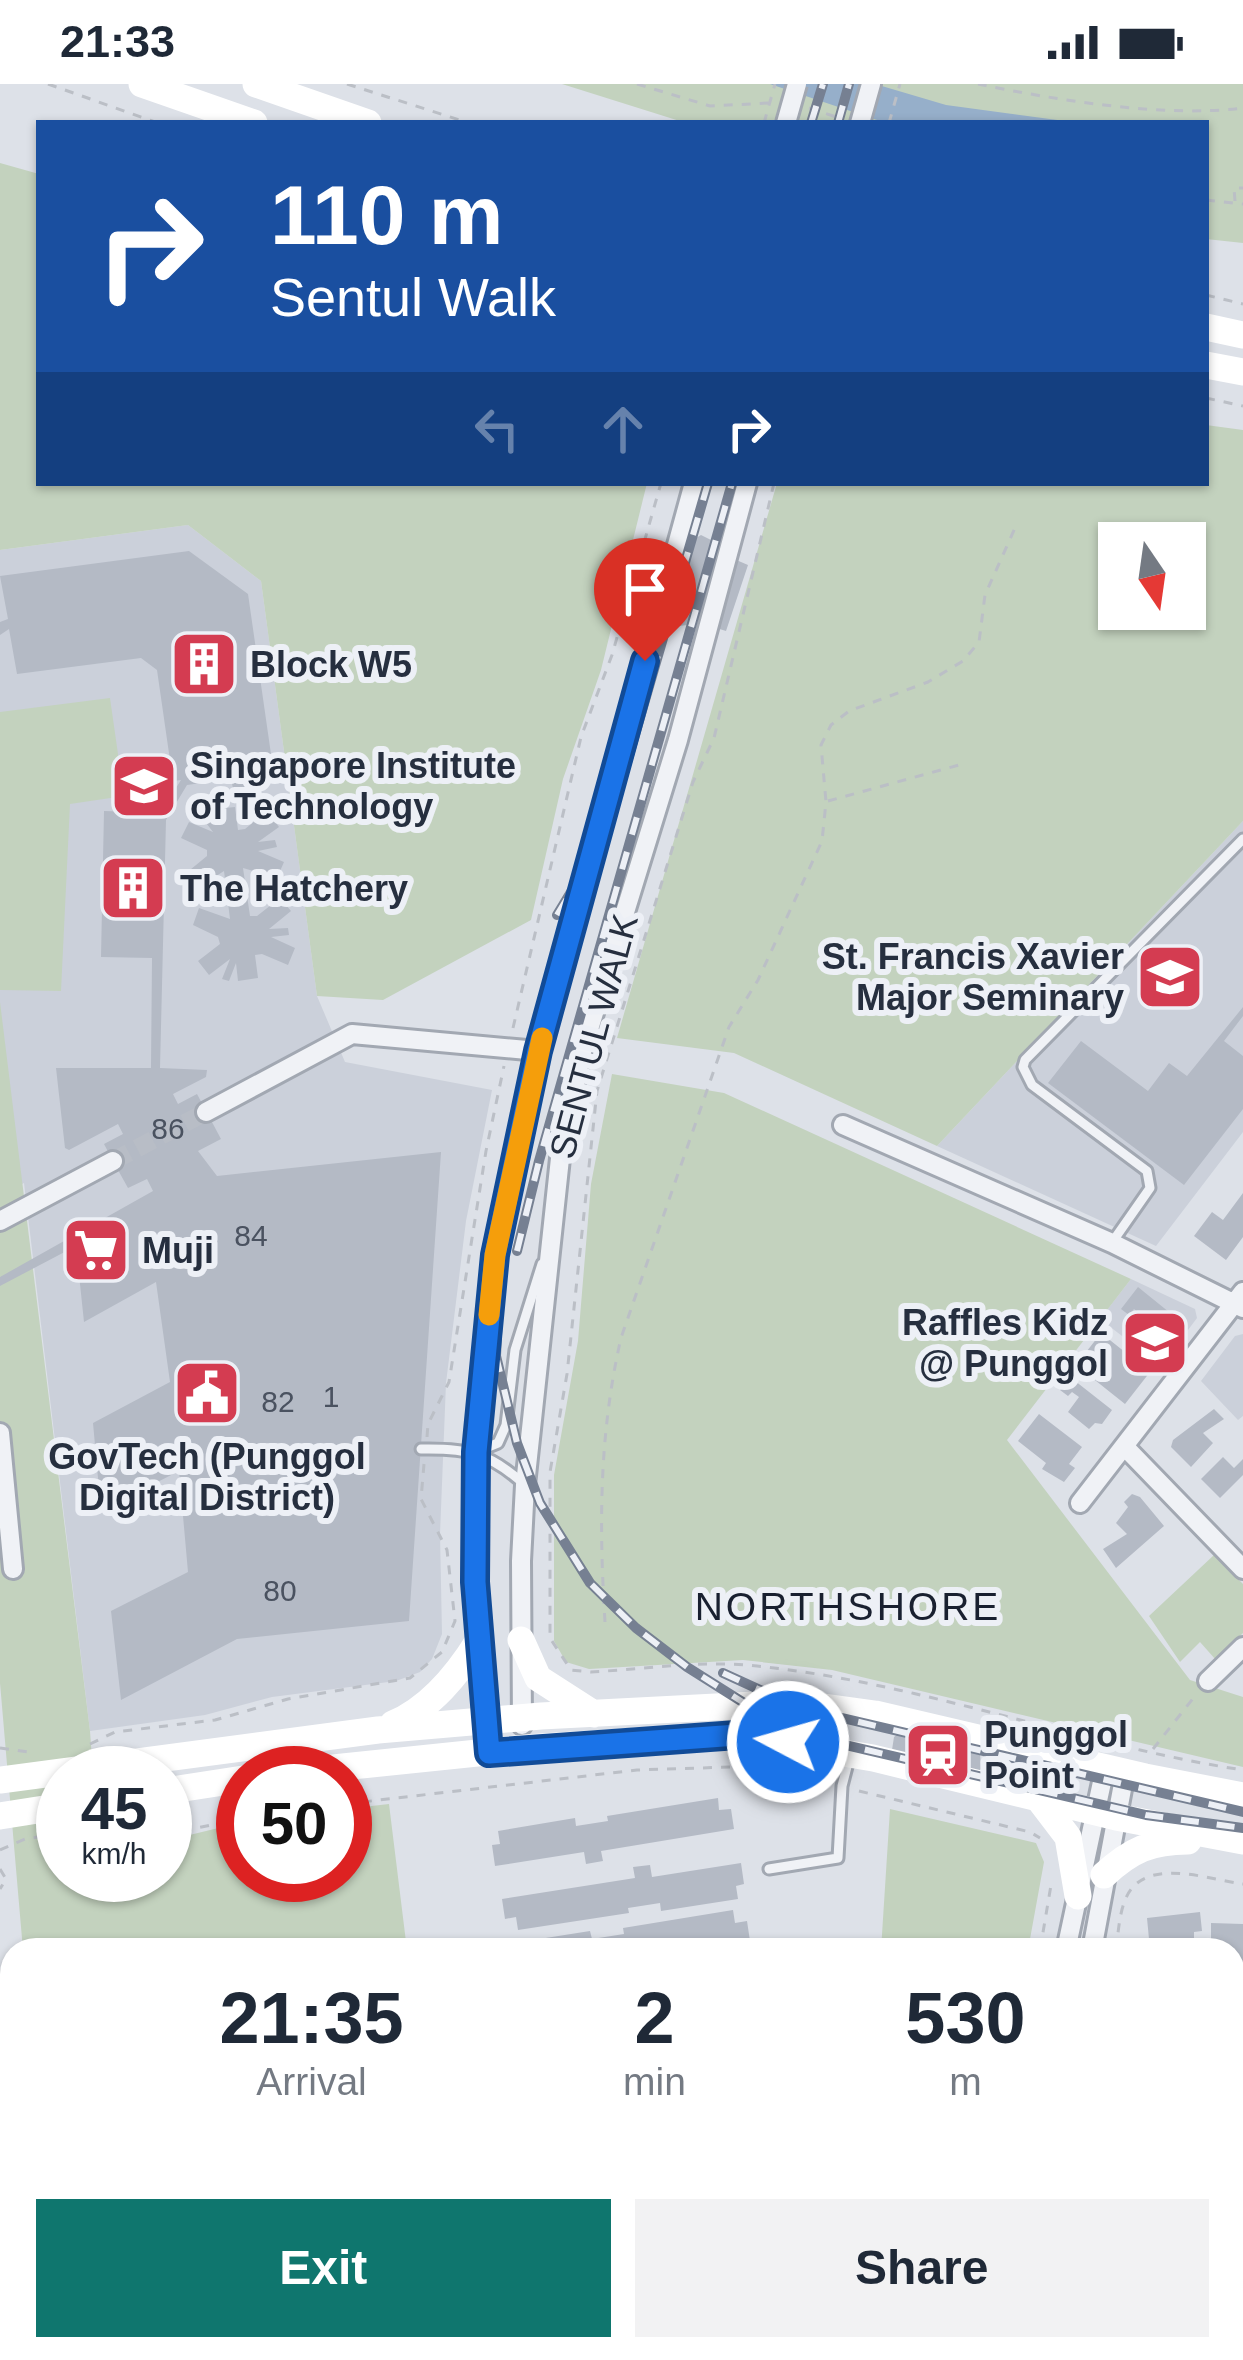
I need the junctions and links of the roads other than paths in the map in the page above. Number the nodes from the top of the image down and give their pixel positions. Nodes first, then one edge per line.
1 (142, 84) edge
2 (256, 84) edge
3 (797, 84) edge
4 (871, 84) edge
5 (784, 114) edge
6 (245, 120) edge
7 (359, 120) edge
8 (852, 120) edge
9 (1209, 328) edge
10 (1243, 334) edge
11 (1209, 366) edge
12 (1243, 372) edge
13 (693, 486) edge
14 (746, 486) edge
15 (1243, 838) edge
16 (538, 1051) junction
17 (206, 1112) tunnel mouth
18 (843, 1125) dead end
19 (113, 1161) tunnel mouth
20 (0, 1221) edge
21 (1112, 1243) junction
22 (548, 1250) junction
23 (1240, 1301) edge
24 (0, 1433) edge
25 (1124, 1447) junction
26 (423, 1449) road end
27 (476, 1452) junction
28 (525, 1486) junction
29 (1080, 1503) dead end
30 (13, 1569) dead end
31 (1243, 1569) edge
32 (479, 1640) junction
33 (521, 1640) junction
34 (1243, 1647) edge
35 (1208, 1681) road end
36 (593, 1714) junction
37 (521, 1718) junction
38 (489, 1720) junction
39 (378, 1730) junction
40 (526, 1748) junction
41 (489, 1753) junction
42 (851, 1754) junction
43 (372, 1764) edge
44 (1115, 1771) junction
45 (0, 1780) edge
46 (1243, 1796) edge
47 (1039, 1798) junction
48 (36, 1810) edge
49 (2, 1815) edge
50 (1105, 1815) junction
51 (1242, 1840) edge
52 (770, 1869) dead end
53 (1104, 1875) junction
54 (1078, 1896) junction
55 (1069, 1938) edge
56 (1094, 1938) edge

1 - 6 main road
2 - 7 main road
3 - 5 street, bridge
4 - 8 street
9 - 10 main road
11 - 12 main road
13 - 16 street, SENTUL WALK
14 - 22 street, SENTUL WALK
15 - 21 lane
16 - 17 street
16 - 27 street, SENTUL WALK
18 - 21 street
19 - 20 street
21 - 23 street
22 - 27 lane
22 - 28 street, SENTUL WALK
23 - 25 street
24 - 30 street
25 - 29 street
25 - 31 street
26 - 27 lane
27 - 28 lane
27 - 32 street, SENTUL WALK
28 - 33 street, SENTUL WALK
32 - 38 street, SENTUL WALK
32 - 39 main road
33 - 36 main road
33 - 37 street, SENTUL WALK
34 - 35 street
36 - 37 main road
36 - 44 main road
37 - 38 main road
37 - 40 street, SENTUL WALK
38 - 39 main road
38 - 41 street, SENTUL WALK
39 - 45 main road
40 - 41 main road
40 - 42 main road
41 - 43 main road
42 - 47 main road
42 - 52 lane
44 - 46 main road
44 - 50 street
47 - 50 main road
47 - 54 main road
48 - 49 main road
50 - 51 main road
50 - 53 street
50 - 54 street
51 - 53 main road
53 - 56 street
54 - 55 street

